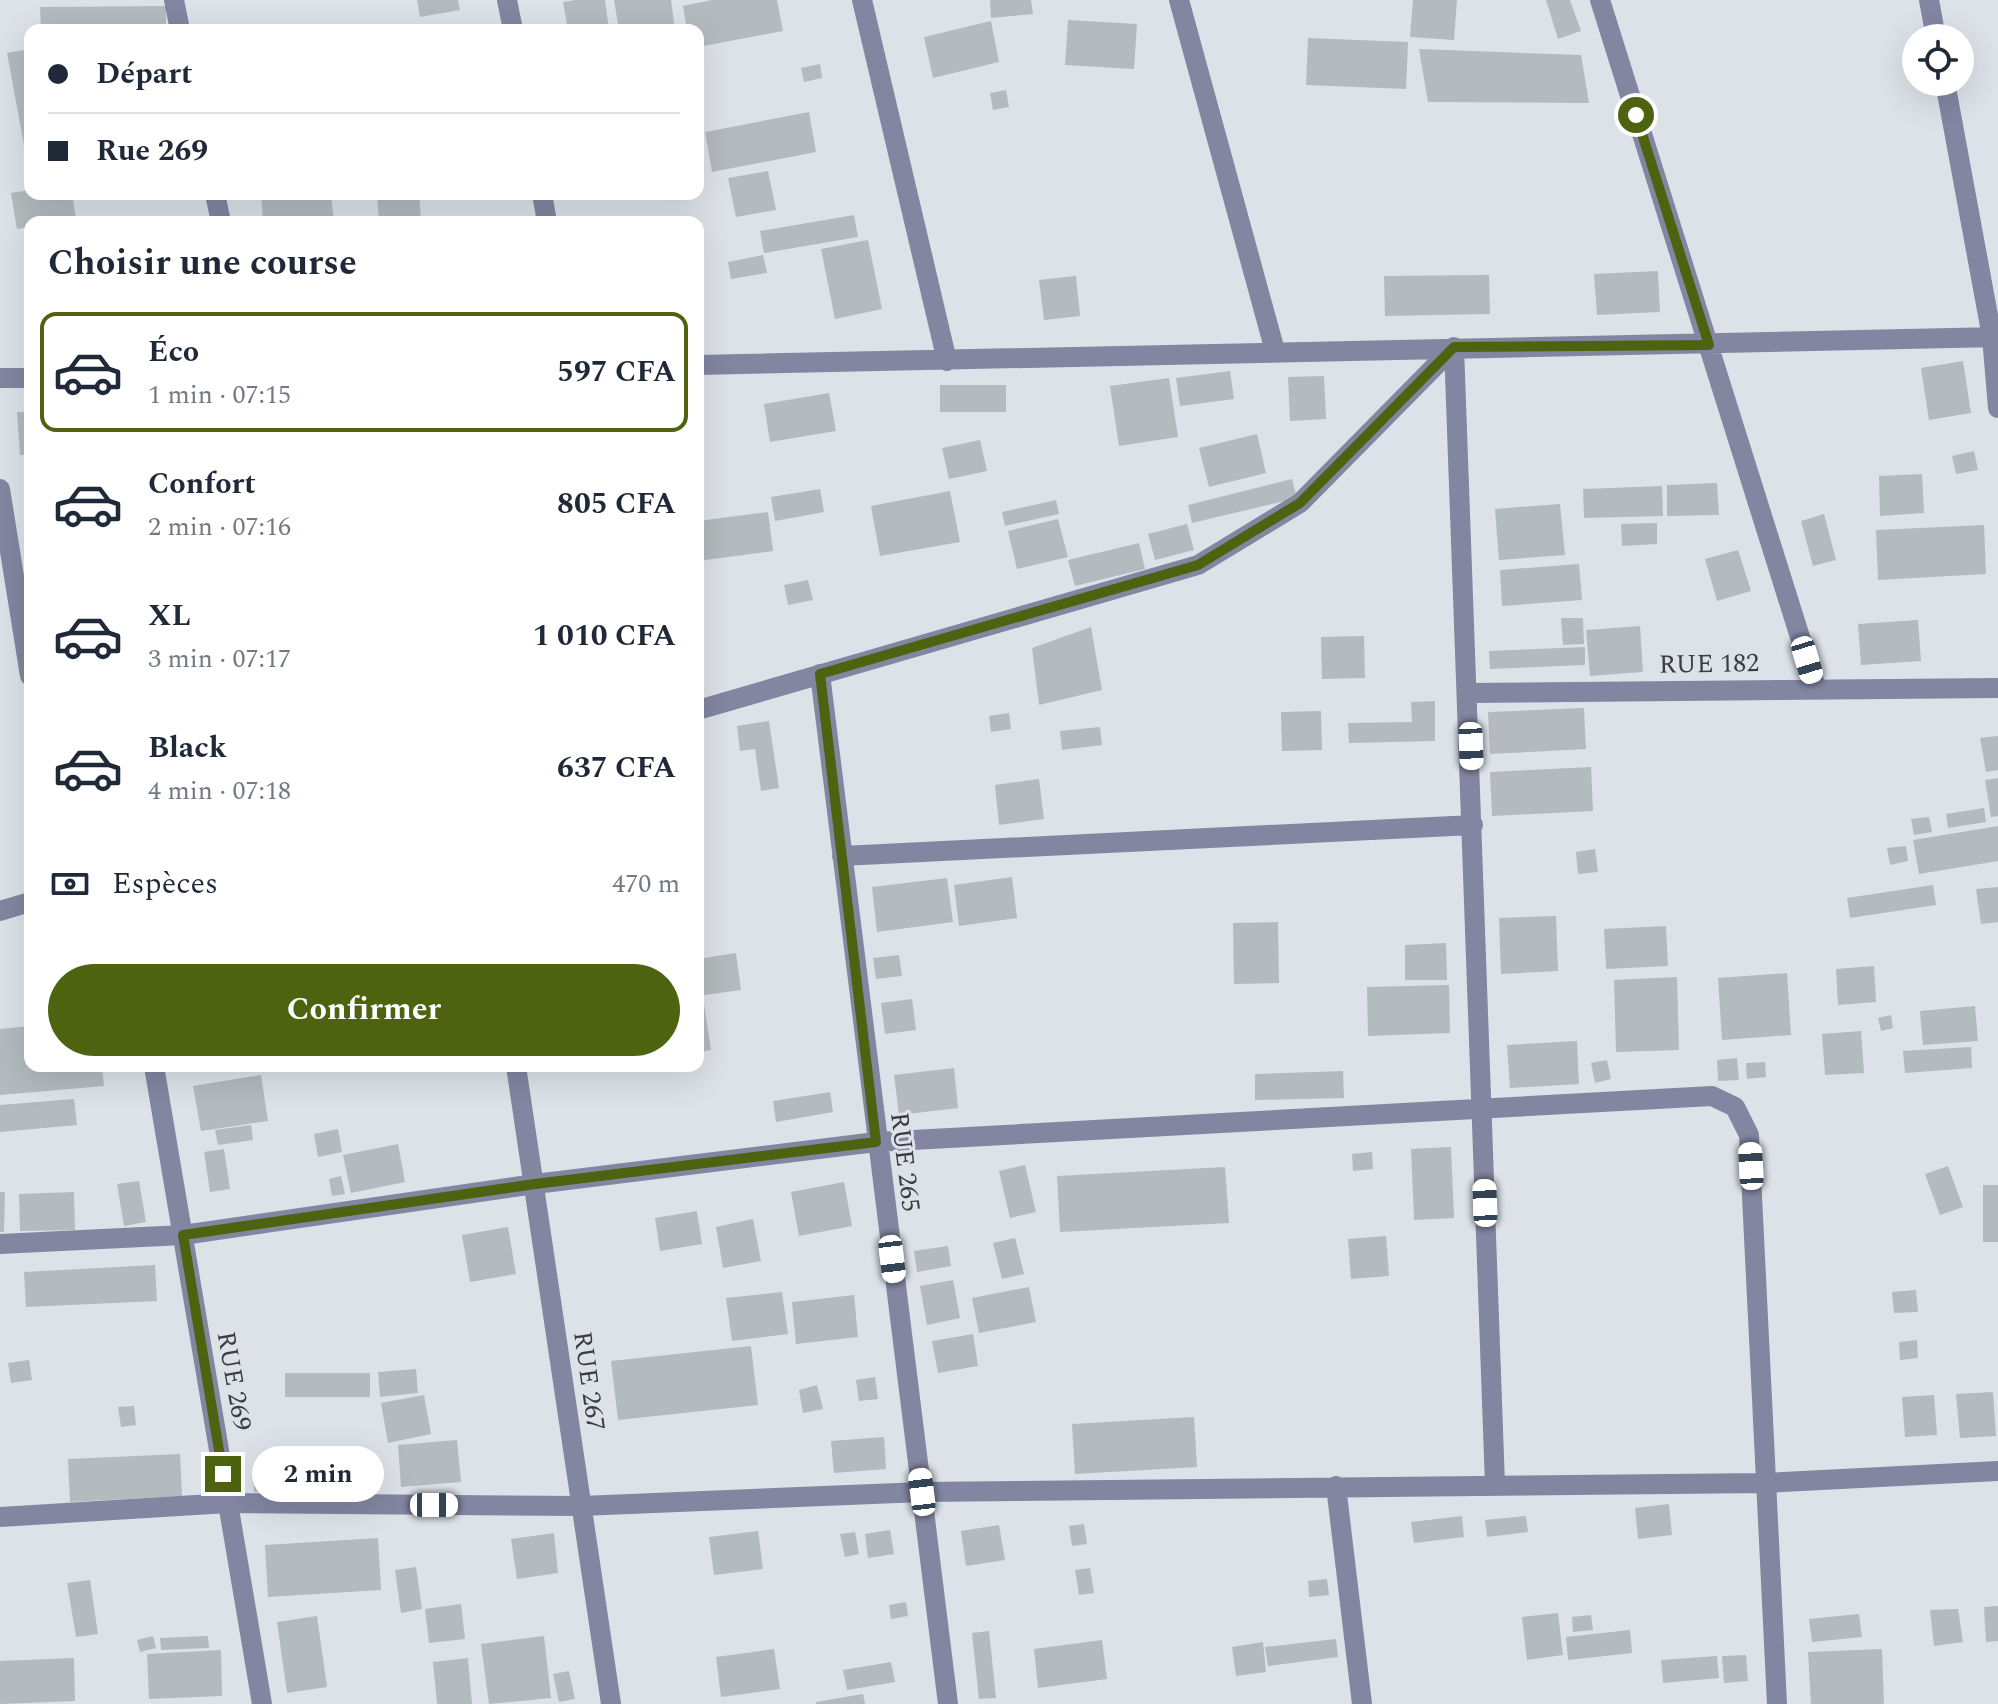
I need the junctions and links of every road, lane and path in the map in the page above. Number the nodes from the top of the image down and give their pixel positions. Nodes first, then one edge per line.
1 (174, 0) edge
2 (507, 0) edge
3 (862, 0) edge
4 (1179, 0) edge
5 (1600, 0) edge
6 (1929, 0) edge
7 (179, 24) edge
8 (512, 24) edge
9 (1933, 24) edge
10 (1948, 96) edge
11 (1995, 337) edge
12 (1709, 345) junction
13 (1454, 347) junction
14 (1275, 351) junction
15 (947, 361) junction
16 (704, 365) edge
17 (0, 378) edge
18 (24, 378) edge
19 (1998, 408) edge
20 (0, 489) edge
21 (24, 639) edge
22 (820, 674) junction
23 (1816, 688) junction
24 (1998, 688) edge
25 (1469, 693) junction
26 (704, 708) edge
27 (1473, 825) junction
28 (842, 856) junction
29 (24, 904) edge
30 (0, 911) edge
31 (155, 1072) edge
32 (517, 1072) edge
33 (1481, 1109) junction
34 (876, 1142) junction
35 (535, 1184) junction
36 (183, 1235) junction
37 (0, 1244) edge
38 (1998, 1471) edge
39 (1764, 1483) junction
40 (1495, 1485) junction
41 (1336, 1486) junction
42 (922, 1492) junction
43 (228, 1503) junction
44 (581, 1506) junction
45 (0, 1517) edge
46 (262, 1704) edge
47 (611, 1704) edge
48 (948, 1704) edge
49 (1362, 1704) edge
50 (1777, 1704) edge

1 - 7 street
2 - 8 street
3 - 15 street
4 - 14 street
5 - 12 street
6 - 9 street
10 - 11 street
11 - 12 street
11 - 19 street
12 - 13 street
12 - 23 street
13 - 14 street
13 - 22 street
13 - 25 street
14 - 15 street
15 - 16 street
17 - 18 street
20 - 21 street
22 - 26 street
22 - 28 street, RUE 265
23 - 24 street, RUE 182
23 - 25 street, RUE 182
25 - 27 street
27 - 28 street
27 - 33 street
28 - 34 street, RUE 265
29 - 30 street
31 - 36 street, RUE 269
32 - 35 street, RUE 267
33 - 34 street
33 - 39 street
33 - 40 street
34 - 35 street
34 - 42 street, RUE 265
35 - 36 street
35 - 44 street, RUE 267
36 - 37 street
36 - 43 street, RUE 269
38 - 39 street
39 - 40 street
39 - 50 street
40 - 41 street
41 - 42 street
41 - 49 street
42 - 44 street
42 - 48 street, RUE 265
43 - 44 street
43 - 45 street
43 - 46 street, RUE 269
44 - 47 street, RUE 267

